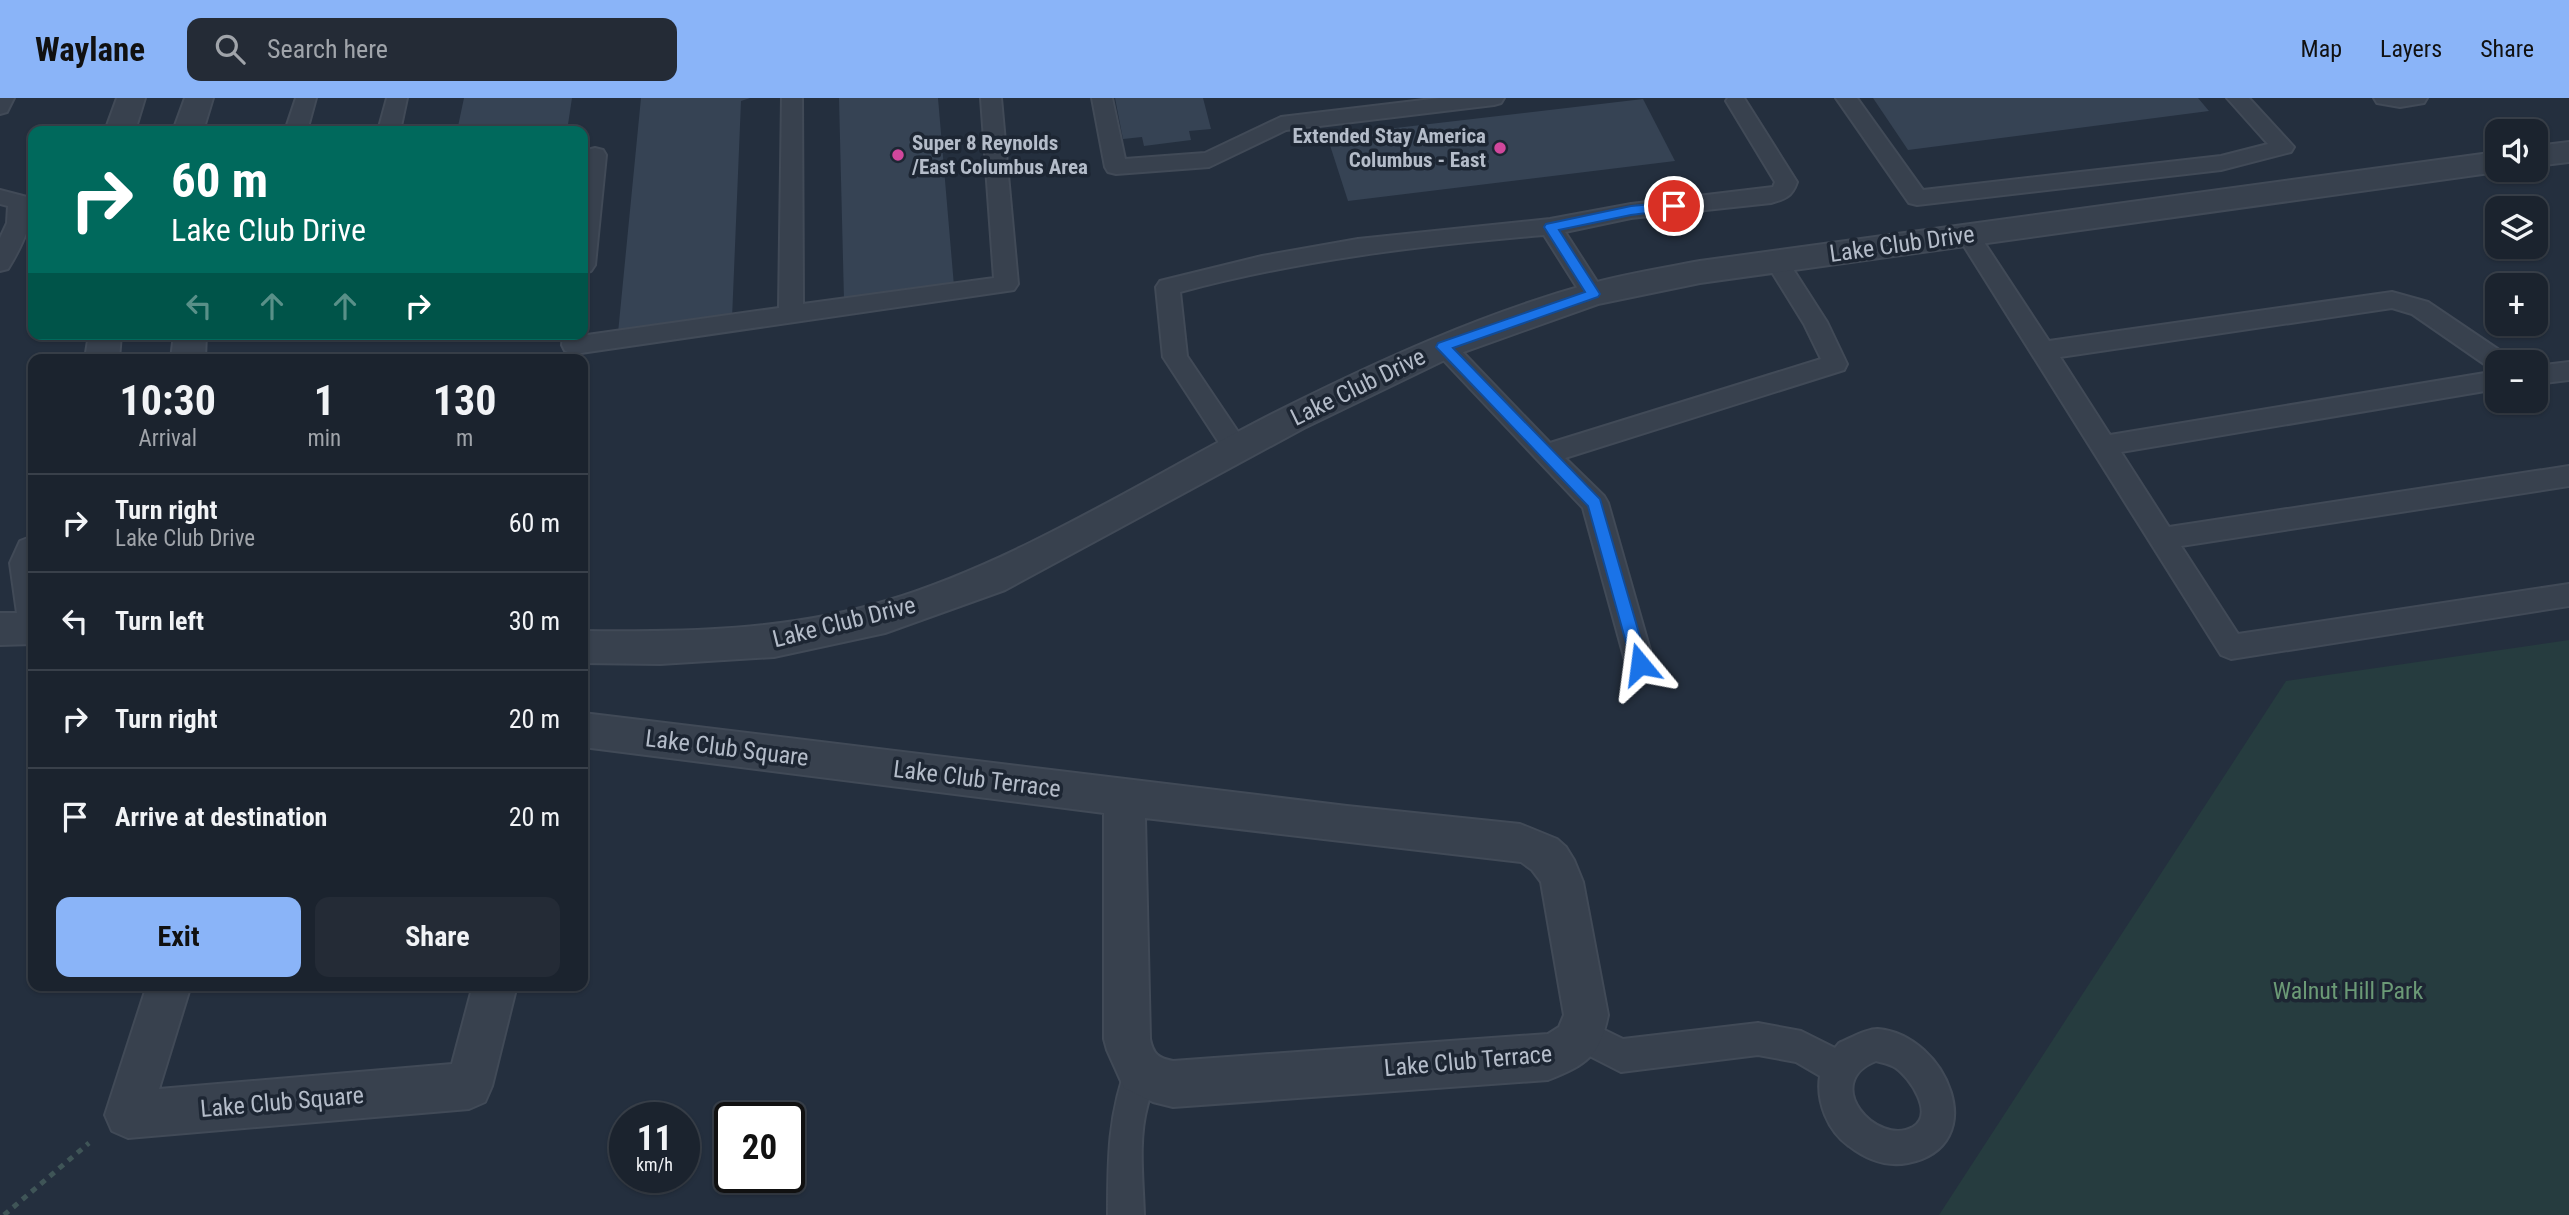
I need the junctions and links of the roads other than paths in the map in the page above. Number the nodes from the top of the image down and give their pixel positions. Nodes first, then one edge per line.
1 (4, 98) edge
2 (131, 98) edge
3 (199, 98) edge
4 (306, 98) edge
5 (397, 98) edge
6 (792, 98) edge
7 (991, 98) edge
8 (1102, 98) edge
9 (1493, 98) edge
10 (1846, 98) edge
11 (2237, 98) edge
12 (2384, 98) edge
13 (2417, 98) edge
14 (1736, 102) dead end
15 (0, 107) edge
16 (122, 126) edge
17 (190, 126) edge
18 (298, 126) edge
19 (389, 126) edge
20 (2569, 152) edge
21 (595, 155) dead end
22 (2548, 155) edge
23 (2485, 164) edge
24 (0, 197) edge
25 (588, 219) edge
26 (1550, 227) junction
27 (1968, 235) junction
28 (1776, 261) junction
29 (0, 263) edge
30 (1593, 294) junction
31 (791, 314) junction
32 (574, 340) edge
33 (1443, 347) junction
34 (2043, 351) junction
35 (2485, 352) edge
36 (2569, 371) edge
37 (2548, 374) edge
38 (2485, 382) edge
39 (2102, 446) junction
40 (1236, 448) junction
41 (1545, 454) junction
42 (2569, 476) edge
43 (2162, 539) junction
44 (2569, 595) edge
45 (28, 628) edge
46 (0, 629) edge
47 (588, 647) edge
48 (1640, 664) dead end
49 (588, 731) edge
50 (829, 761) joint
51 (1124, 797) junction
52 (167, 991) edge
53 (493, 991) edge
54 (1582, 1035) junction
55 (1837, 1068) dead end
56 (1141, 1072) junction
57 (1126, 1215) edge

1 - 15 lane
2 - 16 street
3 - 17 street
4 - 18 lane
5 - 19 lane
6 - 31 lane
7 - 31 lane
8 - 9 lane
10 - 11 lane
12 - 13 lane
14 - 26 lane
20 - 22 street
21 - 25 lane
23 - 27 street, Lake Club Drive
24 - 29 lane
26 - 30 lane
26 - 40 lane
27 - 28 street, Lake Club Drive
27 - 34 lane
28 - 30 street, Lake Club Drive
28 - 41 lane
30 - 33 street, Lake Club Drive
31 - 32 lane
33 - 40 street, Lake Club Drive
33 - 41 lane
34 - 35 lane
34 - 39 lane
36 - 37 lane
38 - 39 lane
39 - 43 lane
40 - 47 street, Lake Club Drive
41 - 48 lane
42 - 43 lane
43 - 44 lane
45 - 46 street
49 - 50 street, Lake Club Square
50 - 51 street, Lake Club Terrace
51 - 54 street, Lake Club Terrace
51 - 56 street
52 - 53 street, Lake Club Square
54 - 55 lane
54 - 56 street, Lake Club Terrace
56 - 57 lane

